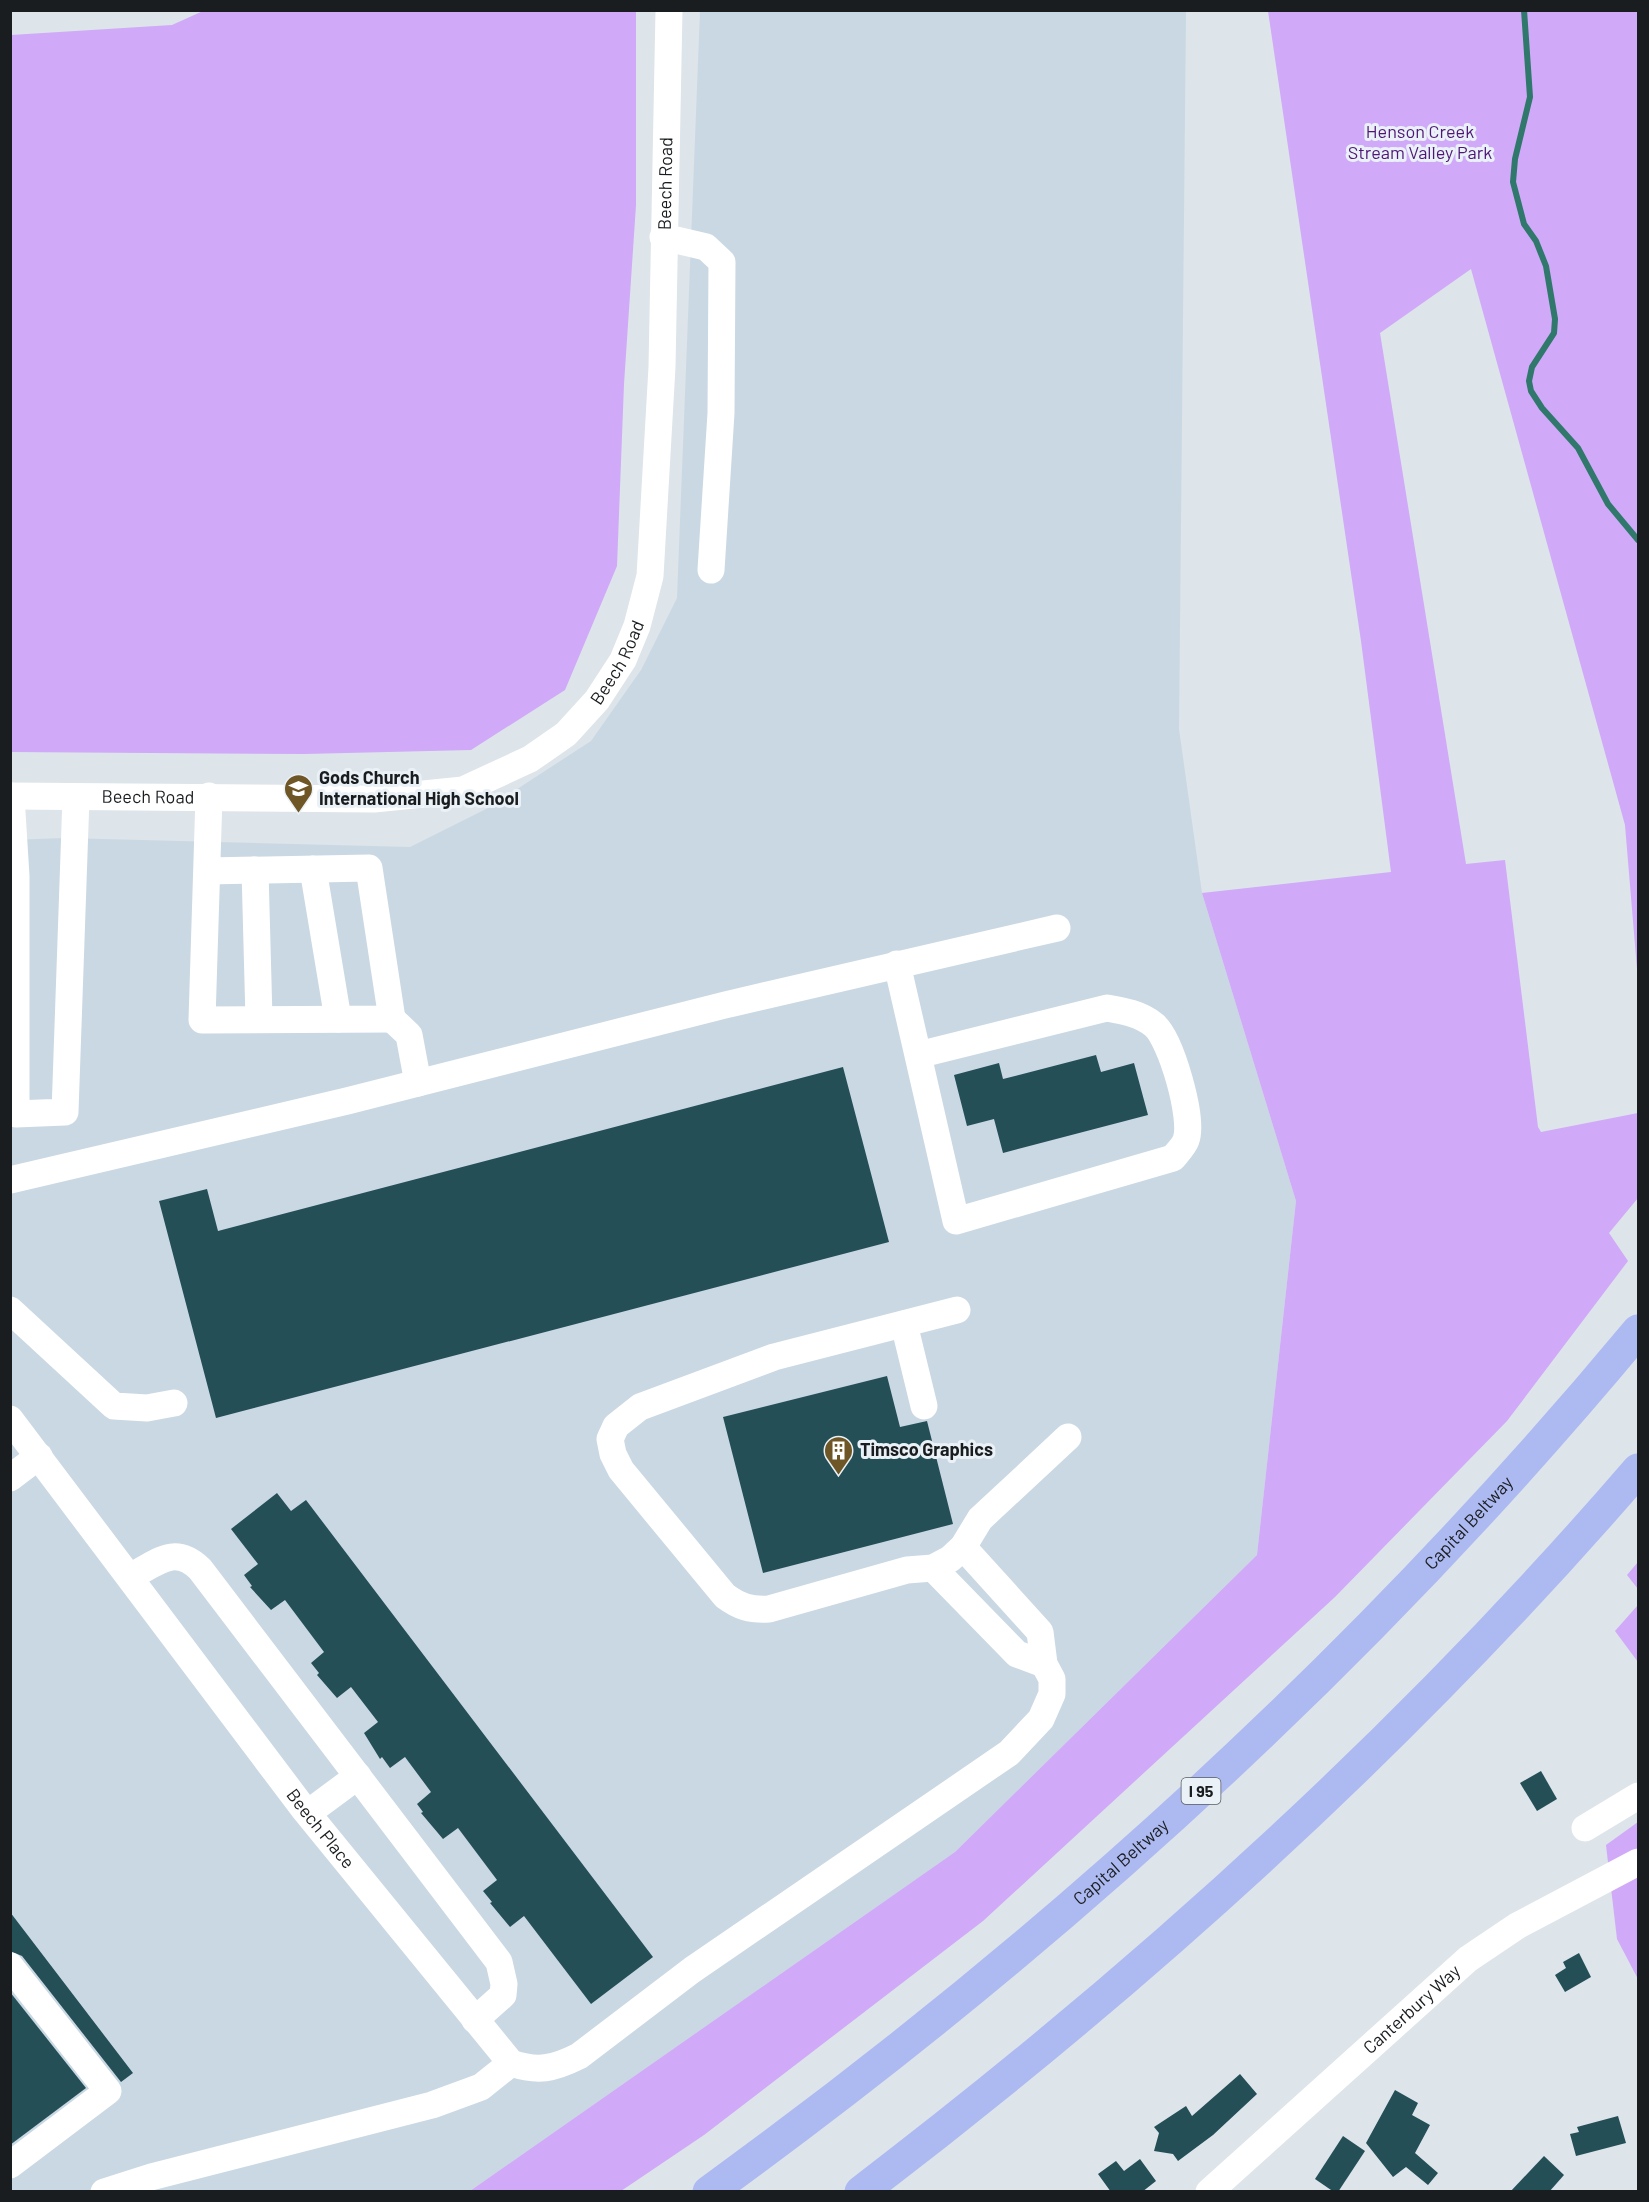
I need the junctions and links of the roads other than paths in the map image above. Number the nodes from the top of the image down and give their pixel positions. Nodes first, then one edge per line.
1 (669, 10) edge
2 (663, 237) junction
3 (711, 570) dead end
4 (11, 796) edge
5 (209, 796) junction
6 (76, 797) junction
7 (313, 869) junction
8 (255, 870) junction
9 (207, 871) junction
10 (1057, 928) dead end
11 (897, 963) junction
12 (259, 1019) junction
13 (338, 1019) junction
14 (392, 1019) junction
15 (918, 1055) junction
16 (418, 1083) junction
17 (10, 1180) edge
18 (10, 1310) edge
19 (957, 1310) dead end
20 (904, 1324) junction
21 (1638, 1331) edge
22 (174, 1403) dead end
23 (924, 1406) dead end
24 (12, 1424) edge
25 (1068, 1437) dead end
26 (39, 1456) junction
27 (1638, 1470) edge
28 (10, 1478) edge
29 (963, 1547) junction
30 (933, 1568) junction
31 (130, 1577) junction
32 (1044, 1664) junction
33 (358, 1776) junction
34 (1638, 1796) edge
35 (308, 1813) junction
36 (1585, 1828) dead end
37 (1638, 1862) edge
38 (10, 1966) edge
39 (475, 2020) junction
40 (511, 2063) junction
41 (10, 2164) edge
42 (104, 2192) edge
43 (710, 2192) edge
44 (861, 2192) edge
45 (1209, 2192) edge

1 - 2 street, Beech Road
2 - 3 street
2 - 5 street, Beech Road
4 - 6 street, Beech Road
4 - 6 street
5 - 6 street, Beech Road
5 - 9 street
7 - 8 street
7 - 13 street
7 - 14 street
8 - 9 street
8 - 12 street
9 - 12 street
10 - 11 street
11 - 15 street
11 - 16 street
12 - 13 street
13 - 14 street
14 - 16 street
15 - 15 street
16 - 17 street
18 - 22 street
19 - 20 street
20 - 23 street
20 - 30 street
21 - 43 highway, Capital Beltway / I 95
24 - 26 street, Beech Place
25 - 29 street
26 - 28 street
26 - 31 street, Beech Place
27 - 44 highway
29 - 30 street
29 - 32 street
30 - 32 street
31 - 33 street
31 - 35 street, Beech Place
32 - 40 street
33 - 35 street
33 - 39 street
34 - 36 street
35 - 39 street, Beech Place
37 - 45 street, Canterbury Way
38 - 41 street
39 - 40 street, Beech Place
40 - 42 street

